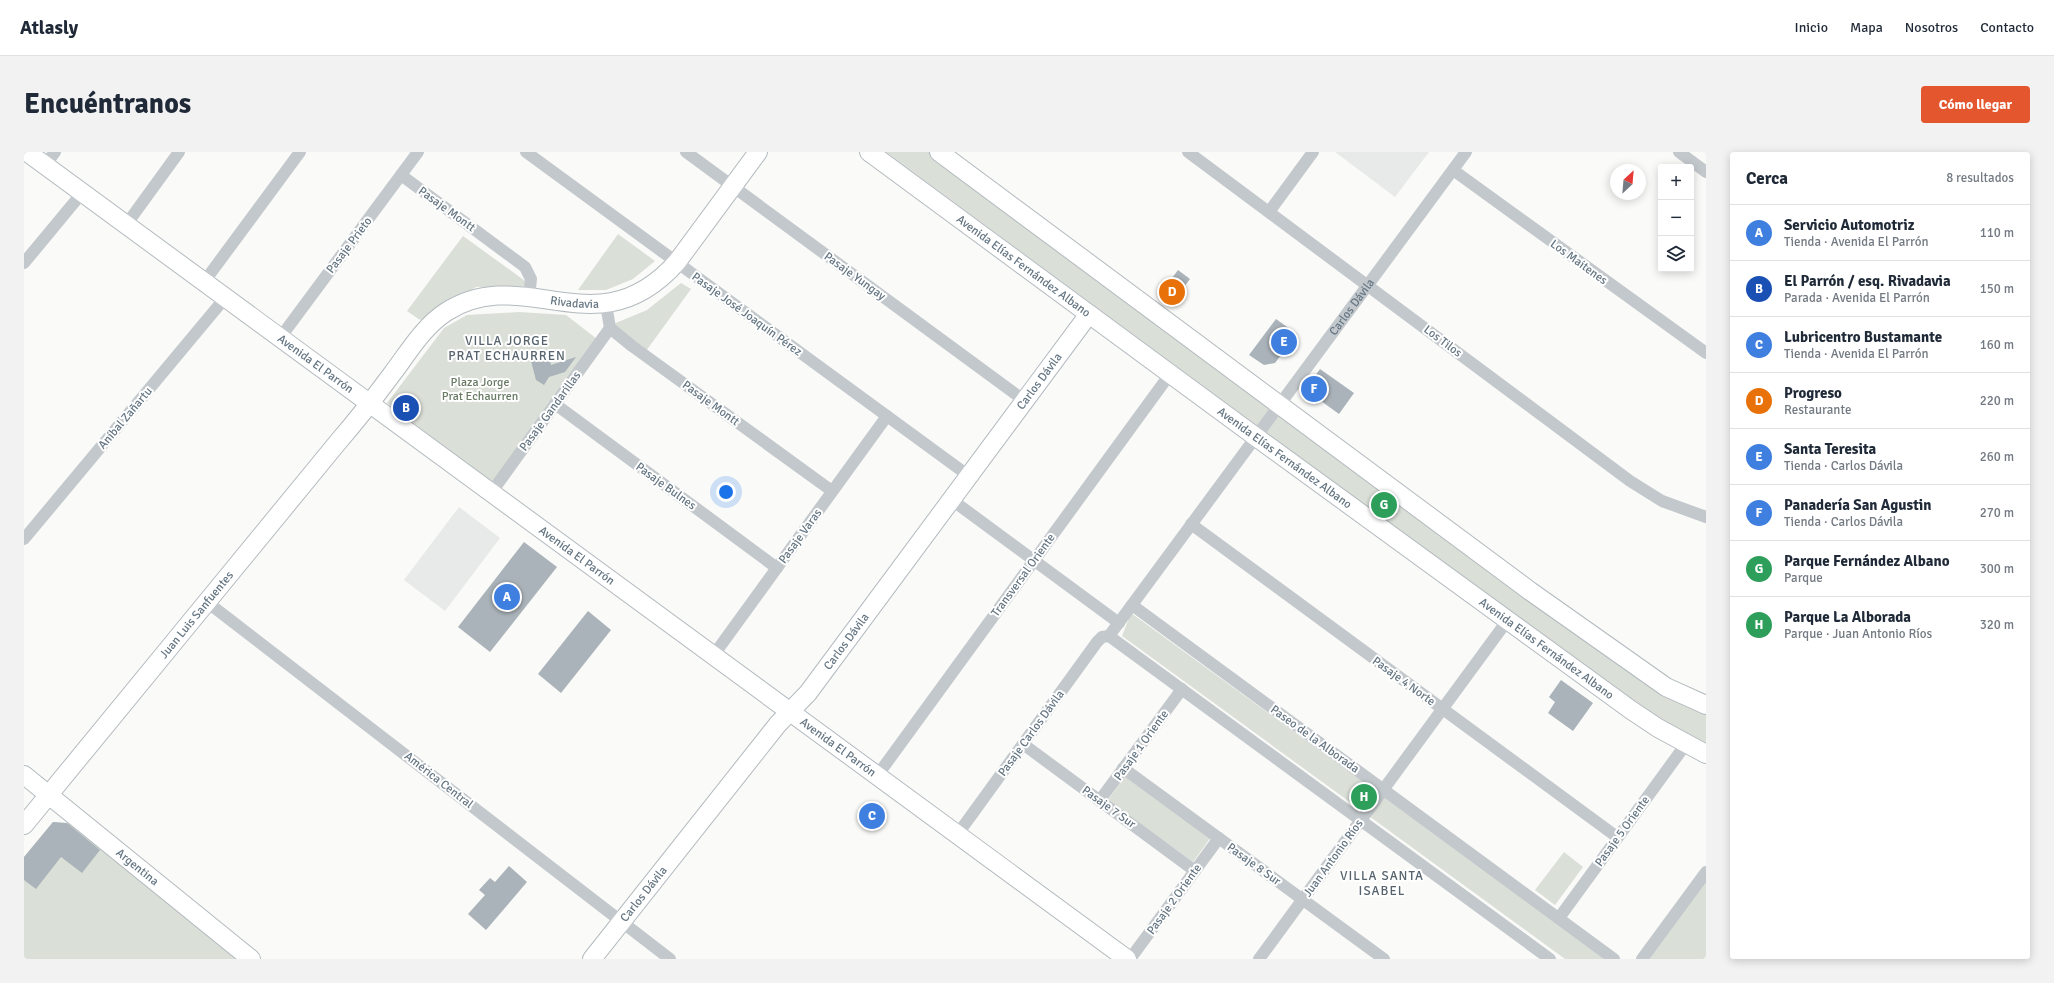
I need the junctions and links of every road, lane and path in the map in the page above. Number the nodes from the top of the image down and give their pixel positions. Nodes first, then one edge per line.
1 (27, 152) edge
2 (179, 152) edge
3 (300, 152) edge
4 (418, 152) edge
5 (526, 152) edge
6 (686, 152) edge
7 (758, 152) edge
8 (869, 152) edge
9 (939, 152) edge
10 (1188, 152) edge
11 (1313, 152) edge
12 (1466, 152) edge
13 (1679, 152) edge
14 (50, 159) edge
15 (1453, 170) junction
16 (1706, 172) edge
17 (401, 175) junction
18 (733, 186) junction
19 (82, 193) junction
20 (1269, 212) junction
21 (126, 225) junction
22 (677, 262) junction
23 (24, 263) edge
24 (204, 282) junction
25 (1368, 285) junction
26 (529, 297) junction
27 (225, 298) junction
28 (606, 304) junction
29 (1089, 314) junction
30 (610, 328) junction
31 (280, 338) junction
32 (1706, 353) edge
33 (1170, 374) junction
34 (1025, 401) junction
35 (369, 404) junction
36 (555, 404) junction
37 (1280, 404) junction
38 (887, 416) junction
39 (1256, 437) junction
40 (969, 476) junction
41 (832, 491) junction
42 (491, 493) junction
43 (952, 500) junction
44 (1706, 517) edge
45 (1192, 524) junction
46 (24, 539) edge
47 (1034, 560) junction
48 (777, 568) junction
49 (207, 602) junction
50 (1132, 605) junction
51 (1507, 621) junction
52 (1119, 623) junction
53 (1109, 636) junction
54 (713, 656) junction
55 (1182, 689) junction
56 (1706, 705) edge
57 (1442, 709) junction
58 (790, 713) junction
59 (1023, 744) junction
60 (1686, 744) junction
61 (1706, 754) edge
62 (1124, 768) junction
63 (24, 775) edge
64 (877, 776) junction
65 (1383, 789) junction
66 (48, 795) junction
67 (1100, 800) junction
68 (1360, 820) junction
69 (24, 825) edge
70 (957, 835) junction
71 (1219, 838) junction
72 (1617, 838) junction
73 (1195, 871) junction
74 (1706, 872) edge
75 (1303, 900) junction
76 (1558, 918) junction
77 (622, 922) junction
78 (251, 959) edge
79 (592, 959) edge
80 (670, 959) edge
81 (1128, 959) edge
82 (1259, 959) edge
83 (1384, 959) edge
84 (1550, 959) edge
85 (1614, 959) edge
86 (1642, 959) edge

1 - 14 main road, Avenida El Parrón
2 - 21 street
3 - 24 street
4 - 17 street, Pasaje Prieto
5 - 22 street, Pasaje José Joaquín Pérez
6 - 18 street, Pasaje Yungay
7 - 18 main road, Rivadavia
8 - 29 main road, Avenida Elías Fernández Albano
9 - 37 main road
10 - 20 street, Los Tilos
11 - 20 street
12 - 15 street, Carlos Dávila
13 - 16 street
14 - 19 main road, Avenida El Parrón
15 - 25 street, Carlos Dávila
15 - 32 street, Los Maitenes
17 - 26 street, Pasaje Montt
17 - 31 street, Pasaje Prieto
18 - 22 main road, Rivadavia
18 - 34 street, Pasaje Yungay
19 - 21 main road, Avenida El Parrón
19 - 23 street
20 - 25 street, Los Tilos
21 - 24 main road, Avenida El Parrón
22 - 28 main road, Rivadavia
22 - 38 street, Pasaje José Joaquín Pérez
24 - 27 main road, Avenida El Parrón
25 - 37 street, Carlos Dávila
25 - 44 street, Los Tilos
26 - 28 main road, Rivadavia
26 - 35 main road, Rivadavia
27 - 31 main road, Avenida El Parrón
27 - 46 street, Aníbal Zañartu
28 - 30 street
29 - 33 main road, Avenida Elías Fernández Albano
29 - 34 main road, Carlos Dávila
30 - 36 street, Pasaje Gandarillas
30 - 41 street, Pasaje Montt
31 - 35 main road, Avenida El Parrón
33 - 39 main road, Avenida Elías Fernández Albano
33 - 47 street, Transversal Oriente
34 - 40 main road, Carlos Dávila
35 - 42 main road, Avenida El Parrón
35 - 49 main road, Juan Luis Sanfuentes
36 - 42 street, Pasaje Gandarillas
36 - 48 street, Pasaje Bulnes
37 - 39 street, Carlos Dávila
37 - 56 main road
38 - 40 street, Pasaje José Joaquín Pérez
38 - 41 street, Pasaje Varas
39 - 45 street, Carlos Dávila
39 - 51 main road, Avenida Elías Fernández Albano
40 - 43 main road, Carlos Dávila
41 - 48 street, Pasaje Varas
42 - 54 main road, Avenida El Parrón
43 - 47 street
43 - 58 main road, Carlos Dávila
45 - 50 street, Carlos Dávila
45 - 57 street, Pasaje 4 Norte
47 - 52 street
47 - 64 street, Transversal Oriente
48 - 54 street, Pasaje Varas
49 - 66 main road, Juan Luis Sanfuentes
49 - 77 street, América Central
50 - 52 street, Carlos Dávila
50 - 65 street, Paseo de la Alborada
51 - 57 street, Juan Antonio Ríos
51 - 60 main road, Avenida Elías Fernández Albano
52 - 53 street, Carlos Dávila
53 - 55 street
53 - 59 street, Pasaje Carlos Dávila
54 - 58 main road, Avenida El Parrón
55 - 62 street, Pasaje 1 Oriente
55 - 68 street
57 - 65 street, Juan Antonio Ríos
57 - 72 street, Pasaje 4 Norte
58 - 64 main road, Avenida El Parrón
58 - 77 main road, Carlos Dávila
59 - 67 street, Pasaje 7 Sur
59 - 70 street, Pasaje Carlos Dávila
60 - 61 main road, Avenida Elías Fernández Albano
60 - 72 street, Pasaje 5 Oriente
62 - 67 street, Pasaje 1 Oriente
62 - 71 street, Pasaje 8 Sur
63 - 66 main road, Argentina
64 - 70 main road, Avenida El Parrón
65 - 68 street, Juan Antonio Ríos
65 - 76 street, Paseo de la Alborada
66 - 69 main road, Juan Luis Sanfuentes
66 - 78 main road, Argentina
67 - 73 street, Pasaje 7 Sur
68 - 75 street, Juan Antonio Ríos
68 - 84 street
70 - 81 main road, Avenida El Parrón
71 - 73 street, Pasaje 2 Oriente
71 - 75 street, Pasaje 8 Sur
72 - 76 street, Pasaje 5 Oriente
73 - 81 street, Pasaje 2 Oriente
74 - 86 street
75 - 82 street, Juan Antonio Ríos
75 - 83 street, Pasaje 8 Sur
76 - 85 street, Paseo de la Alborada
77 - 79 main road, Carlos Dávila
77 - 80 street, América Central

